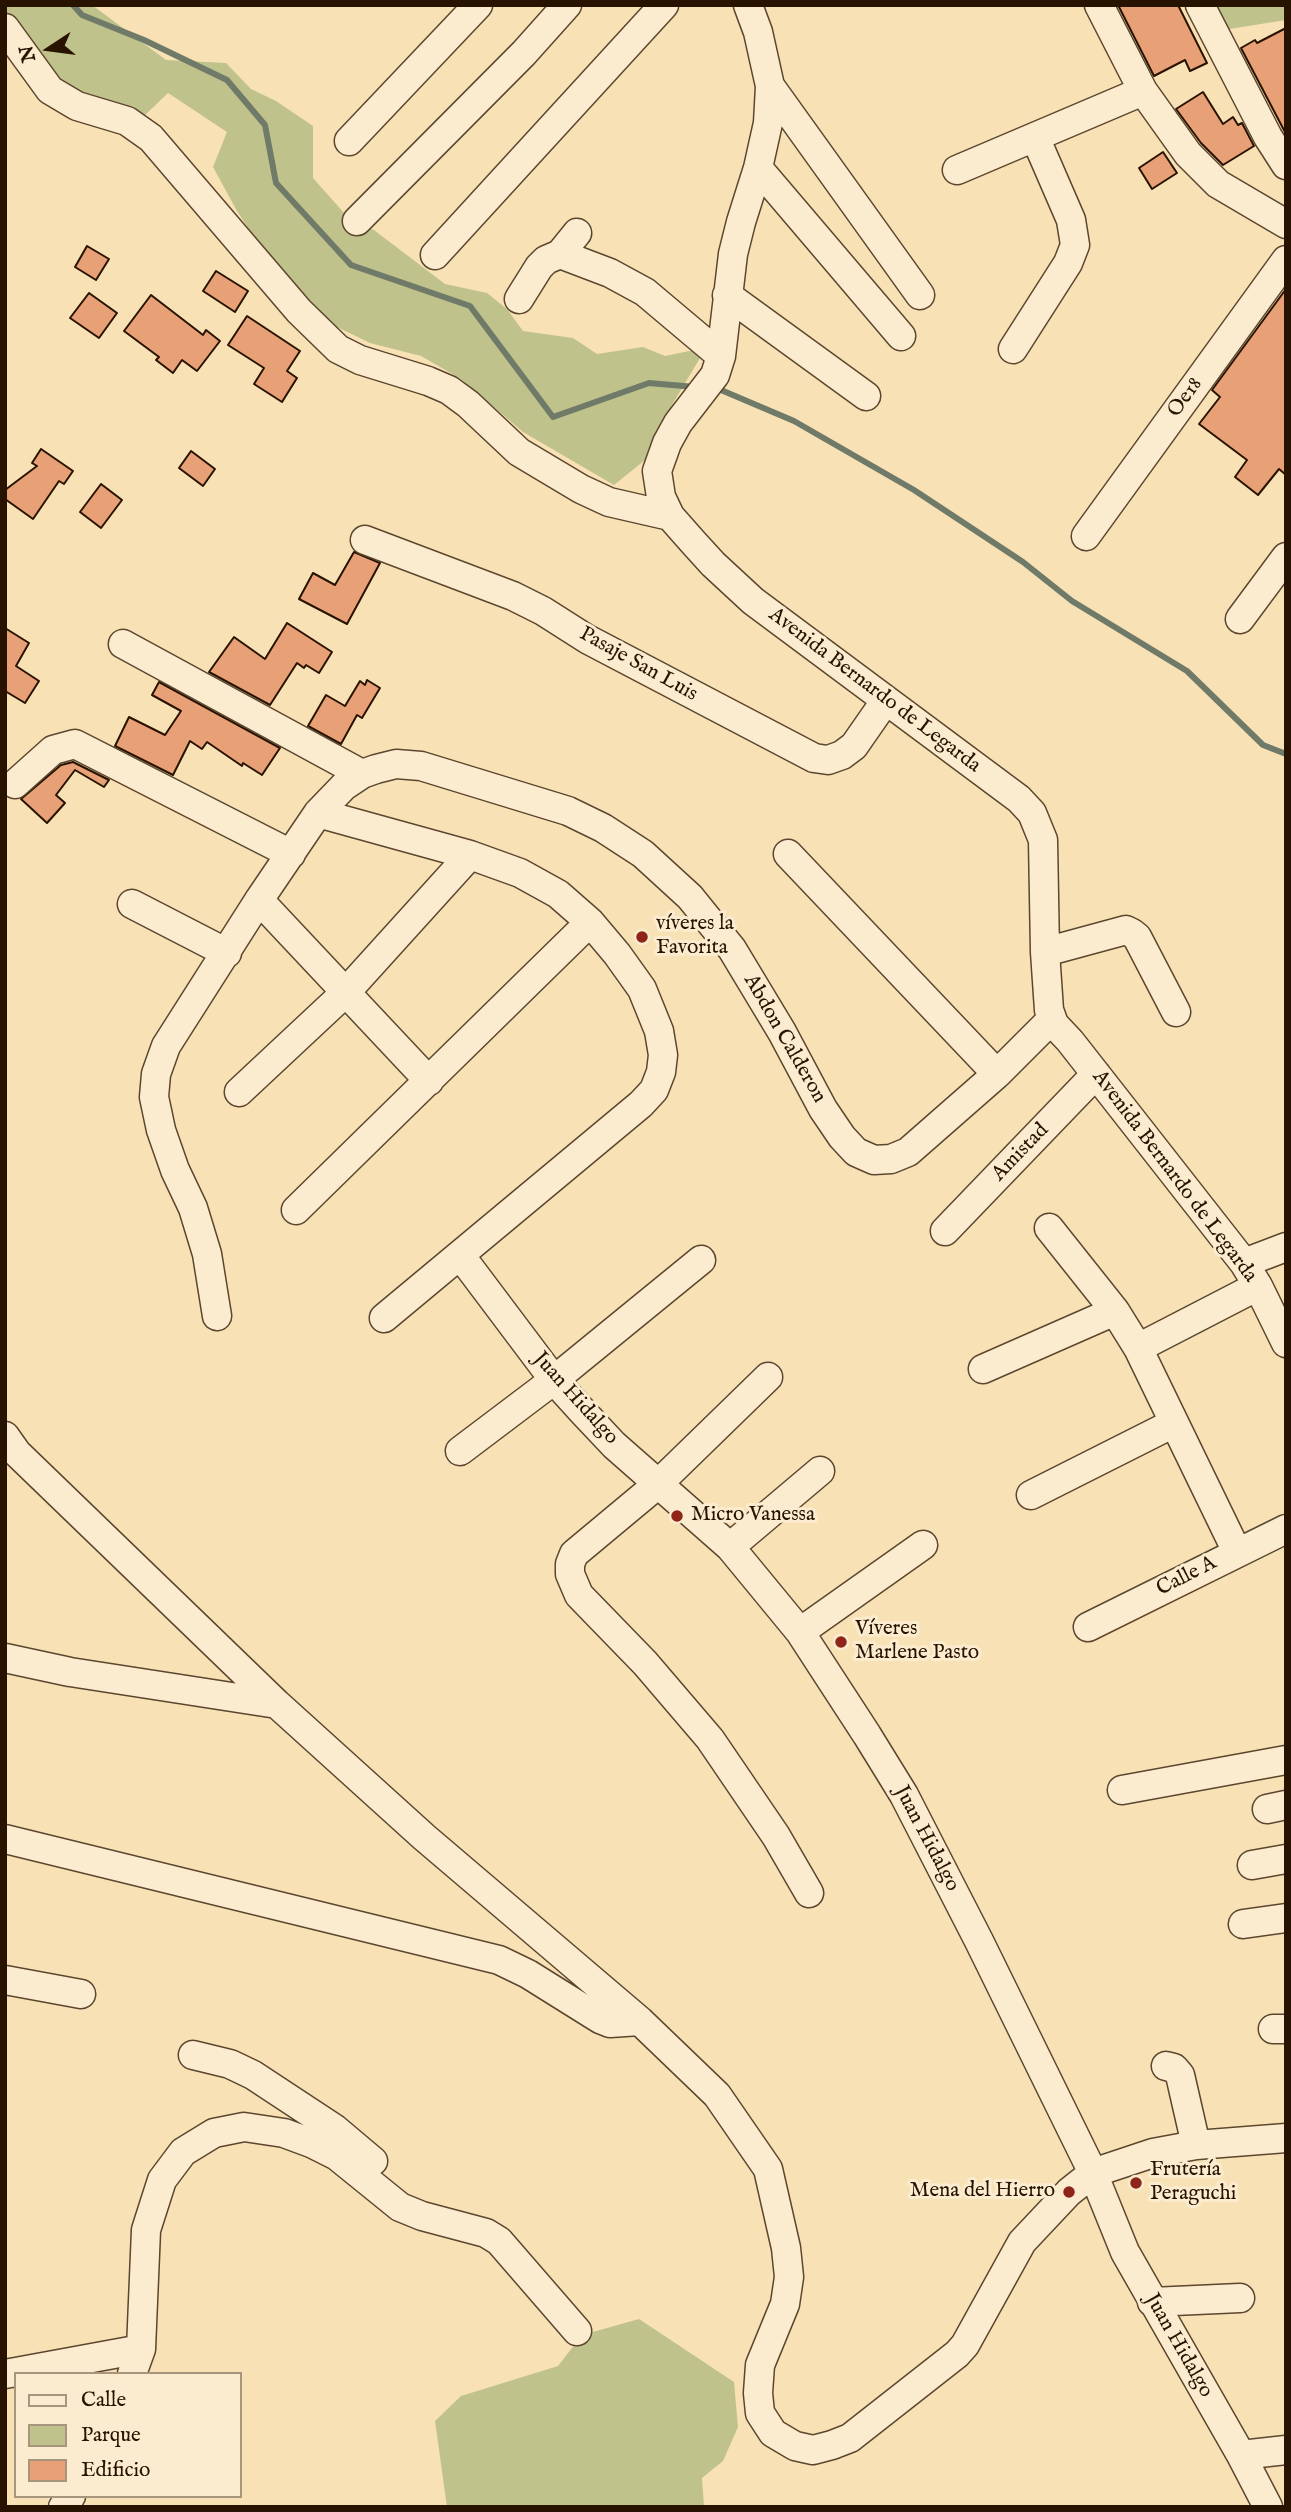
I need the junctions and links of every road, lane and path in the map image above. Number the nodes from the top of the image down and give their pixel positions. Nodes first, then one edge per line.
1 (478, 5) edge
2 (567, 5) edge
3 (664, 5) edge
4 (748, 5) edge
5 (1099, 5) edge
6 (1200, 5) edge
7 (5, 28) edge
8 (770, 86) junction
9 (1143, 92) junction
10 (1035, 137) junction
11 (349, 141) dead end
12 (1286, 164) edge
13 (758, 168) junction
14 (957, 170) dead end
15 (357, 221) dead end
16 (1286, 225) edge
17 (435, 255) dead end
18 (1286, 260) edge
19 (727, 295) junction
20 (920, 295) dead end
21 (519, 299) dead end
22 (901, 335) dead end
23 (1013, 349) dead end
24 (718, 365) junction
25 (866, 396) dead end
26 (670, 516) junction
27 (1086, 536) dead end
28 (365, 540) dead end
29 (1286, 557) edge
30 (1240, 619) dead end
31 (123, 644) dead end
32 (886, 699) junction
33 (362, 774) junction
34 (15, 785) dead end
35 (318, 813) junction
36 (291, 854) junction
37 (788, 854) dead end
38 (470, 855) junction
39 (259, 900) junction
40 (132, 904) dead end
41 (590, 922) junction
42 (1045, 952) junction
43 (227, 953) junction
44 (346, 992) junction
45 (1176, 1012) dead end
46 (1052, 1019) junction
47 (997, 1074) junction
48 (1096, 1074) junction
49 (429, 1081) junction
50 (239, 1092) dead end
51 (296, 1210) dead end
52 (1049, 1228) dead end
53 (946, 1231) dead end
54 (1286, 1247) edge
55 (460, 1255) junction
56 (701, 1259) dead end
57 (1251, 1275) junction
58 (1115, 1311) junction
59 (217, 1316) dead end
60 (384, 1318) dead end
61 (1286, 1343) edge
62 (1138, 1348) junction
63 (983, 1369) dead end
64 (768, 1377) dead end
65 (554, 1380) junction
66 (1174, 1423) junction
67 (9, 1447) edge
68 (460, 1451) dead end
69 (820, 1471) dead end
70 (658, 1484) junction
71 (1031, 1495) dead end
72 (1286, 1529) edge
73 (923, 1545) dead end
74 (730, 1547) junction
75 (1237, 1552) junction
76 (1088, 1627) dead end
77 (800, 1632) junction
78 (5, 1658) edge
79 (277, 1704) junction
80 (1286, 1760) edge
81 (1122, 1790) dead end
82 (5, 1839) edge
83 (1286, 1859) edge
84 (1252, 1864) dead end
85 (809, 1893) dead end
86 (1286, 1918) edge
87 (1243, 1924) dead end
88 (5, 1980) edge
89 (81, 1994) dead end
90 (639, 2021) junction
91 (193, 2055) dead end
92 (1167, 2066) dead end
93 (1286, 2138) edge
94 (1196, 2145) junction
95 (1093, 2173) junction
96 (422, 2216) junction
97 (1240, 2298) dead end
98 (1152, 2302) junction
99 (577, 2331) dead end
100 (137, 2361) edge
101 (25, 2372) edge
102 (1286, 2450) edge
103 (1241, 2455) junction
104 (1268, 2507) edge

1 - 11 street
2 - 15 street
3 - 17 street
4 - 8 street
5 - 9 street
6 - 12 street
7 - 26 street
8 - 13 street
8 - 20 street
9 - 10 street
9 - 16 street
10 - 14 street
10 - 23 street
13 - 19 street
13 - 22 street
18 - 27 street, Oe18
19 - 24 street
19 - 25 street
21 - 24 street
24 - 26 street, Avenida Bernardo de Legarda
26 - 32 street, Avenida Bernardo de Legarda
28 - 32 street, Pasaje San Luis
29 - 30 street
31 - 33 street
32 - 42 street, Avenida Bernardo de Legarda
33 - 35 street, Abdon Calderon
33 - 47 street, Abdon Calderon
34 - 36 street
35 - 36 street, Abdon Calderon
35 - 38 street
36 - 39 street, Abdon Calderon
37 - 47 street
38 - 41 street
38 - 44 street
39 - 43 street, Abdon Calderon
39 - 44 street
40 - 43 street
41 - 49 street
41 - 55 street
42 - 45 street
42 - 46 street, Avenida Bernardo de Legarda
43 - 59 street, Abdon Calderon
44 - 49 street
44 - 50 street
46 - 47 street, Abdon Calderon
46 - 48 street, Avenida Bernardo de Legarda
48 - 53 street, Amistad
48 - 57 street, Avenida Bernardo de Legarda
49 - 51 street
52 - 58 street
54 - 57 street
55 - 60 street
55 - 65 street, Juan Hidalgo
56 - 65 street
57 - 61 street, Avenida Bernardo de Legarda
57 - 62 street
58 - 62 street
58 - 63 street
62 - 66 street
64 - 70 street
65 - 68 street
65 - 70 street, Juan Hidalgo
66 - 71 street
66 - 75 street
67 - 79 street
69 - 74 street
70 - 74 street, Juan Hidalgo
70 - 85 street
72 - 75 street, Calle A
73 - 77 street
74 - 77 street, Juan Hidalgo
75 - 76 street, Calle A
77 - 95 street, Juan Hidalgo
78 - 79 street
79 - 90 street
80 - 81 street
82 - 90 street
83 - 84 street
86 - 87 street
88 - 89 street
90 - 95 street
91 - 96 street
92 - 94 street
93 - 94 street
94 - 95 street
95 - 98 street, Juan Hidalgo
96 - 99 street
96 - 100 street
97 - 98 street
98 - 103 street, Juan Hidalgo
100 - 101 street
102 - 103 street
103 - 104 street, Juan Hidalgo

